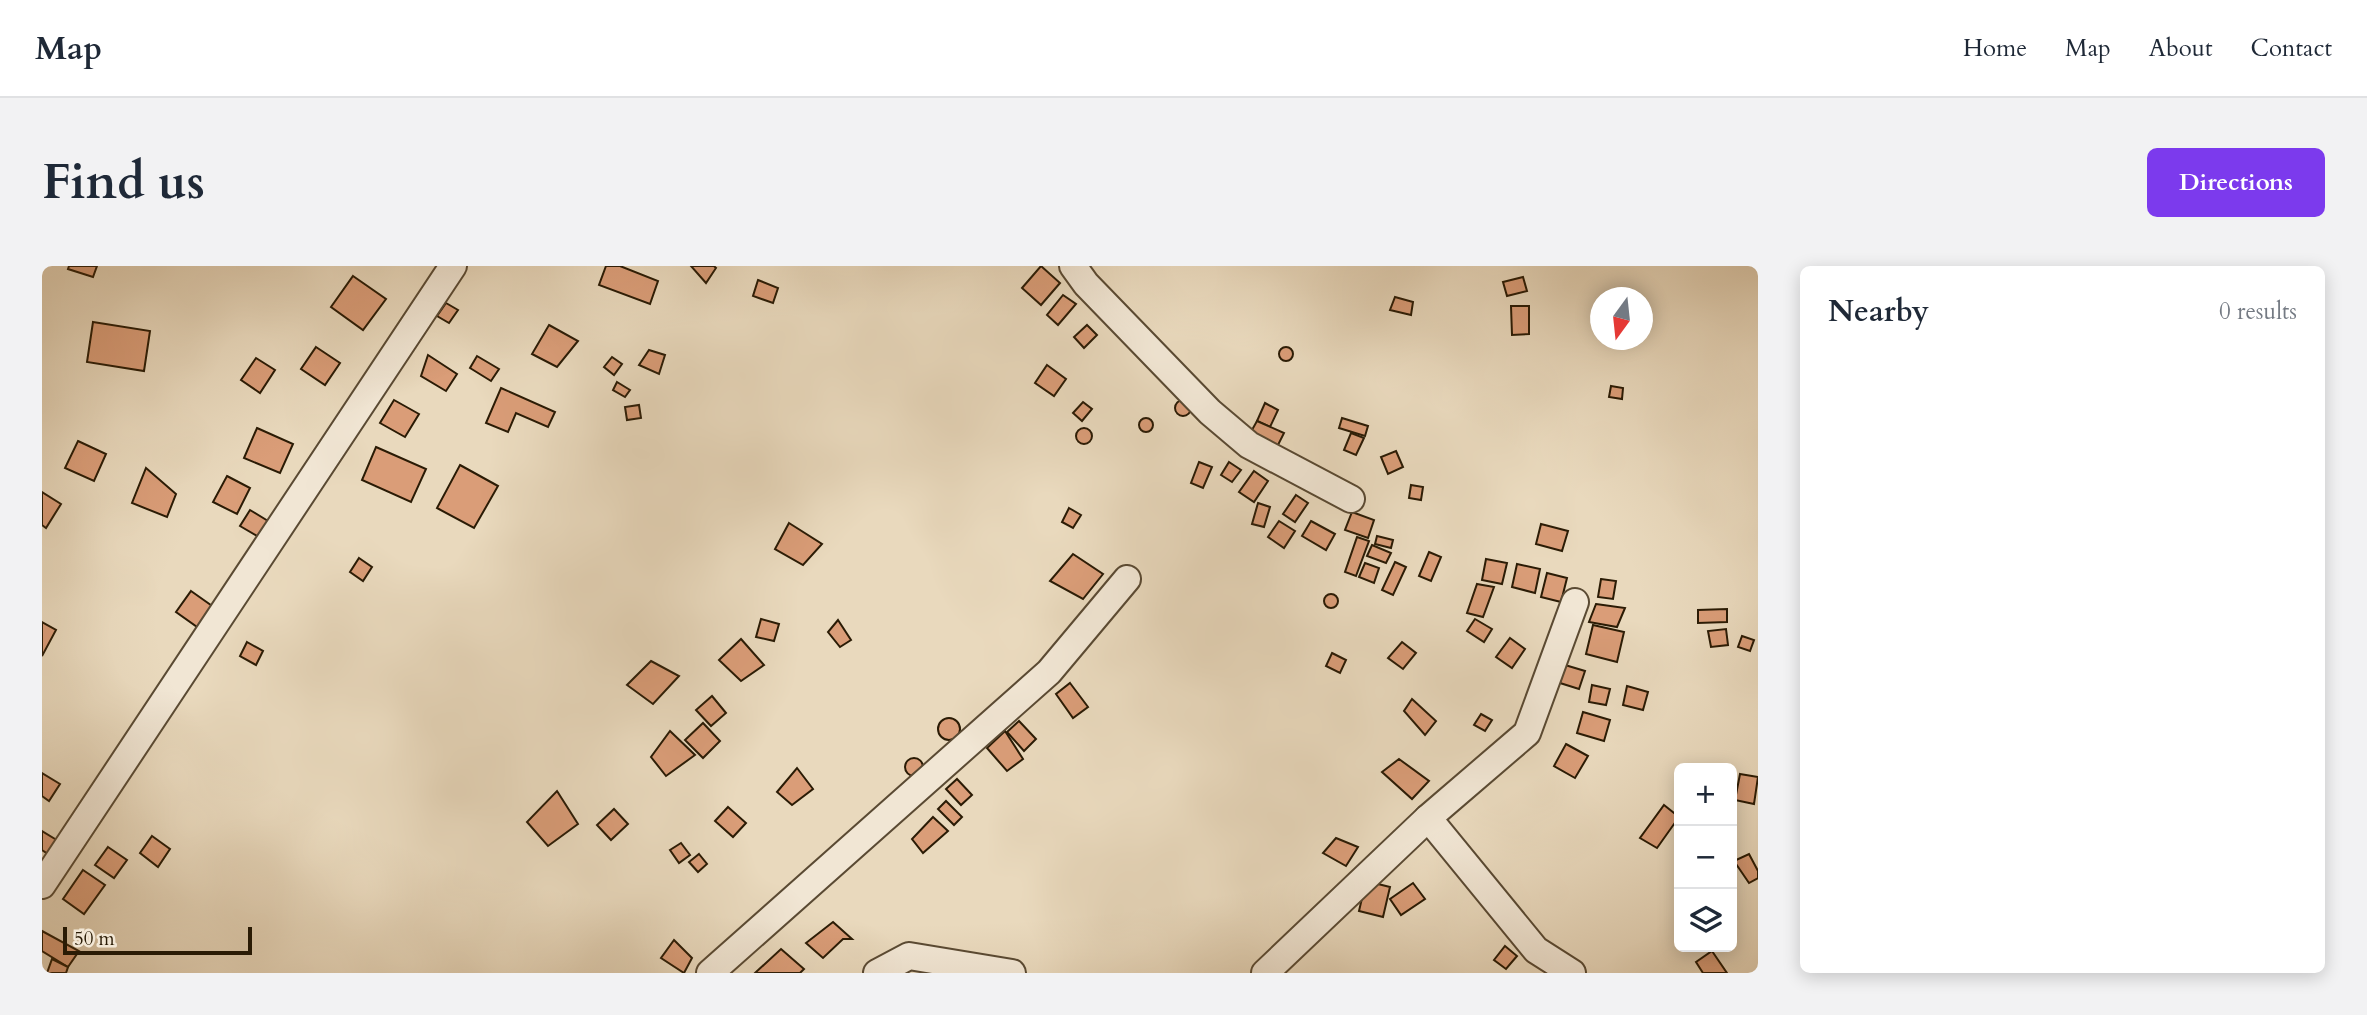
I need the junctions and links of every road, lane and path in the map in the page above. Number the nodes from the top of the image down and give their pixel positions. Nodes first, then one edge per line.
1 (453, 266) edge
2 (1073, 266) edge
3 (1351, 499) dead end
4 (1127, 579) dead end
5 (1574, 602) dead end
6 (1428, 818) junction
7 (42, 885) edge
8 (710, 973) edge
9 (877, 973) edge
10 (1012, 973) edge
11 (1265, 973) edge
12 (1572, 973) edge

1 - 7 street
2 - 3 street
4 - 8 street
5 - 6 street
6 - 11 street
6 - 12 street
9 - 10 street

